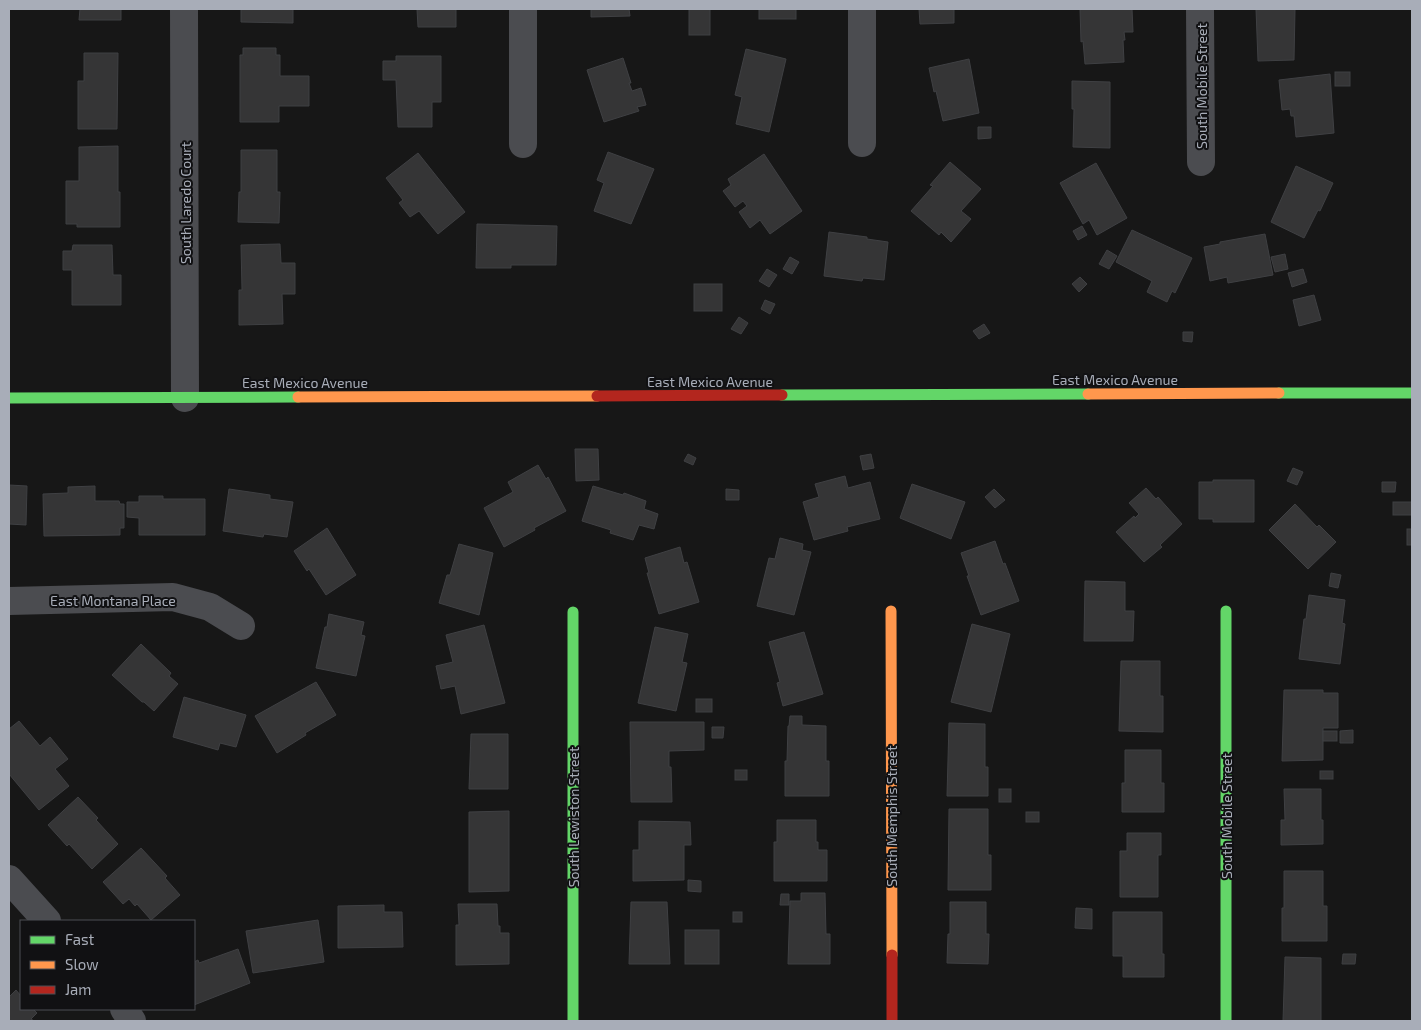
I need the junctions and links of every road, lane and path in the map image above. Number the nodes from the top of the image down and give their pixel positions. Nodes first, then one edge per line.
1 (184, 9) edge
2 (523, 9) edge
3 (862, 9) edge
4 (1200, 9) edge
5 (862, 143) dead end
6 (523, 144) dead end
7 (1201, 162) dead end
8 (1412, 393) edge
9 (9, 398) edge
10 (185, 398) junction
11 (9, 600) edge
12 (1226, 611) dead end
13 (572, 612) dead end
14 (891, 612) dead end
15 (241, 626) dead end
16 (9, 879) edge
17 (46, 920) edge
18 (125, 1010) edge
19 (132, 1021) edge
20 (573, 1021) edge
21 (892, 1021) edge
22 (1226, 1021) edge

1 - 10 street, South Laredo Court
2 - 6 street
3 - 5 street
4 - 7 street, South Mobile Street
8 - 10 street, East Mexico Avenue
9 - 10 street, East Mexico Avenue
11 - 15 street, East Montana Place
12 - 22 street, South Mobile Street
13 - 20 street, South Lewiston Street
14 - 21 street, South Memphis Street
16 - 17 street
18 - 19 street

